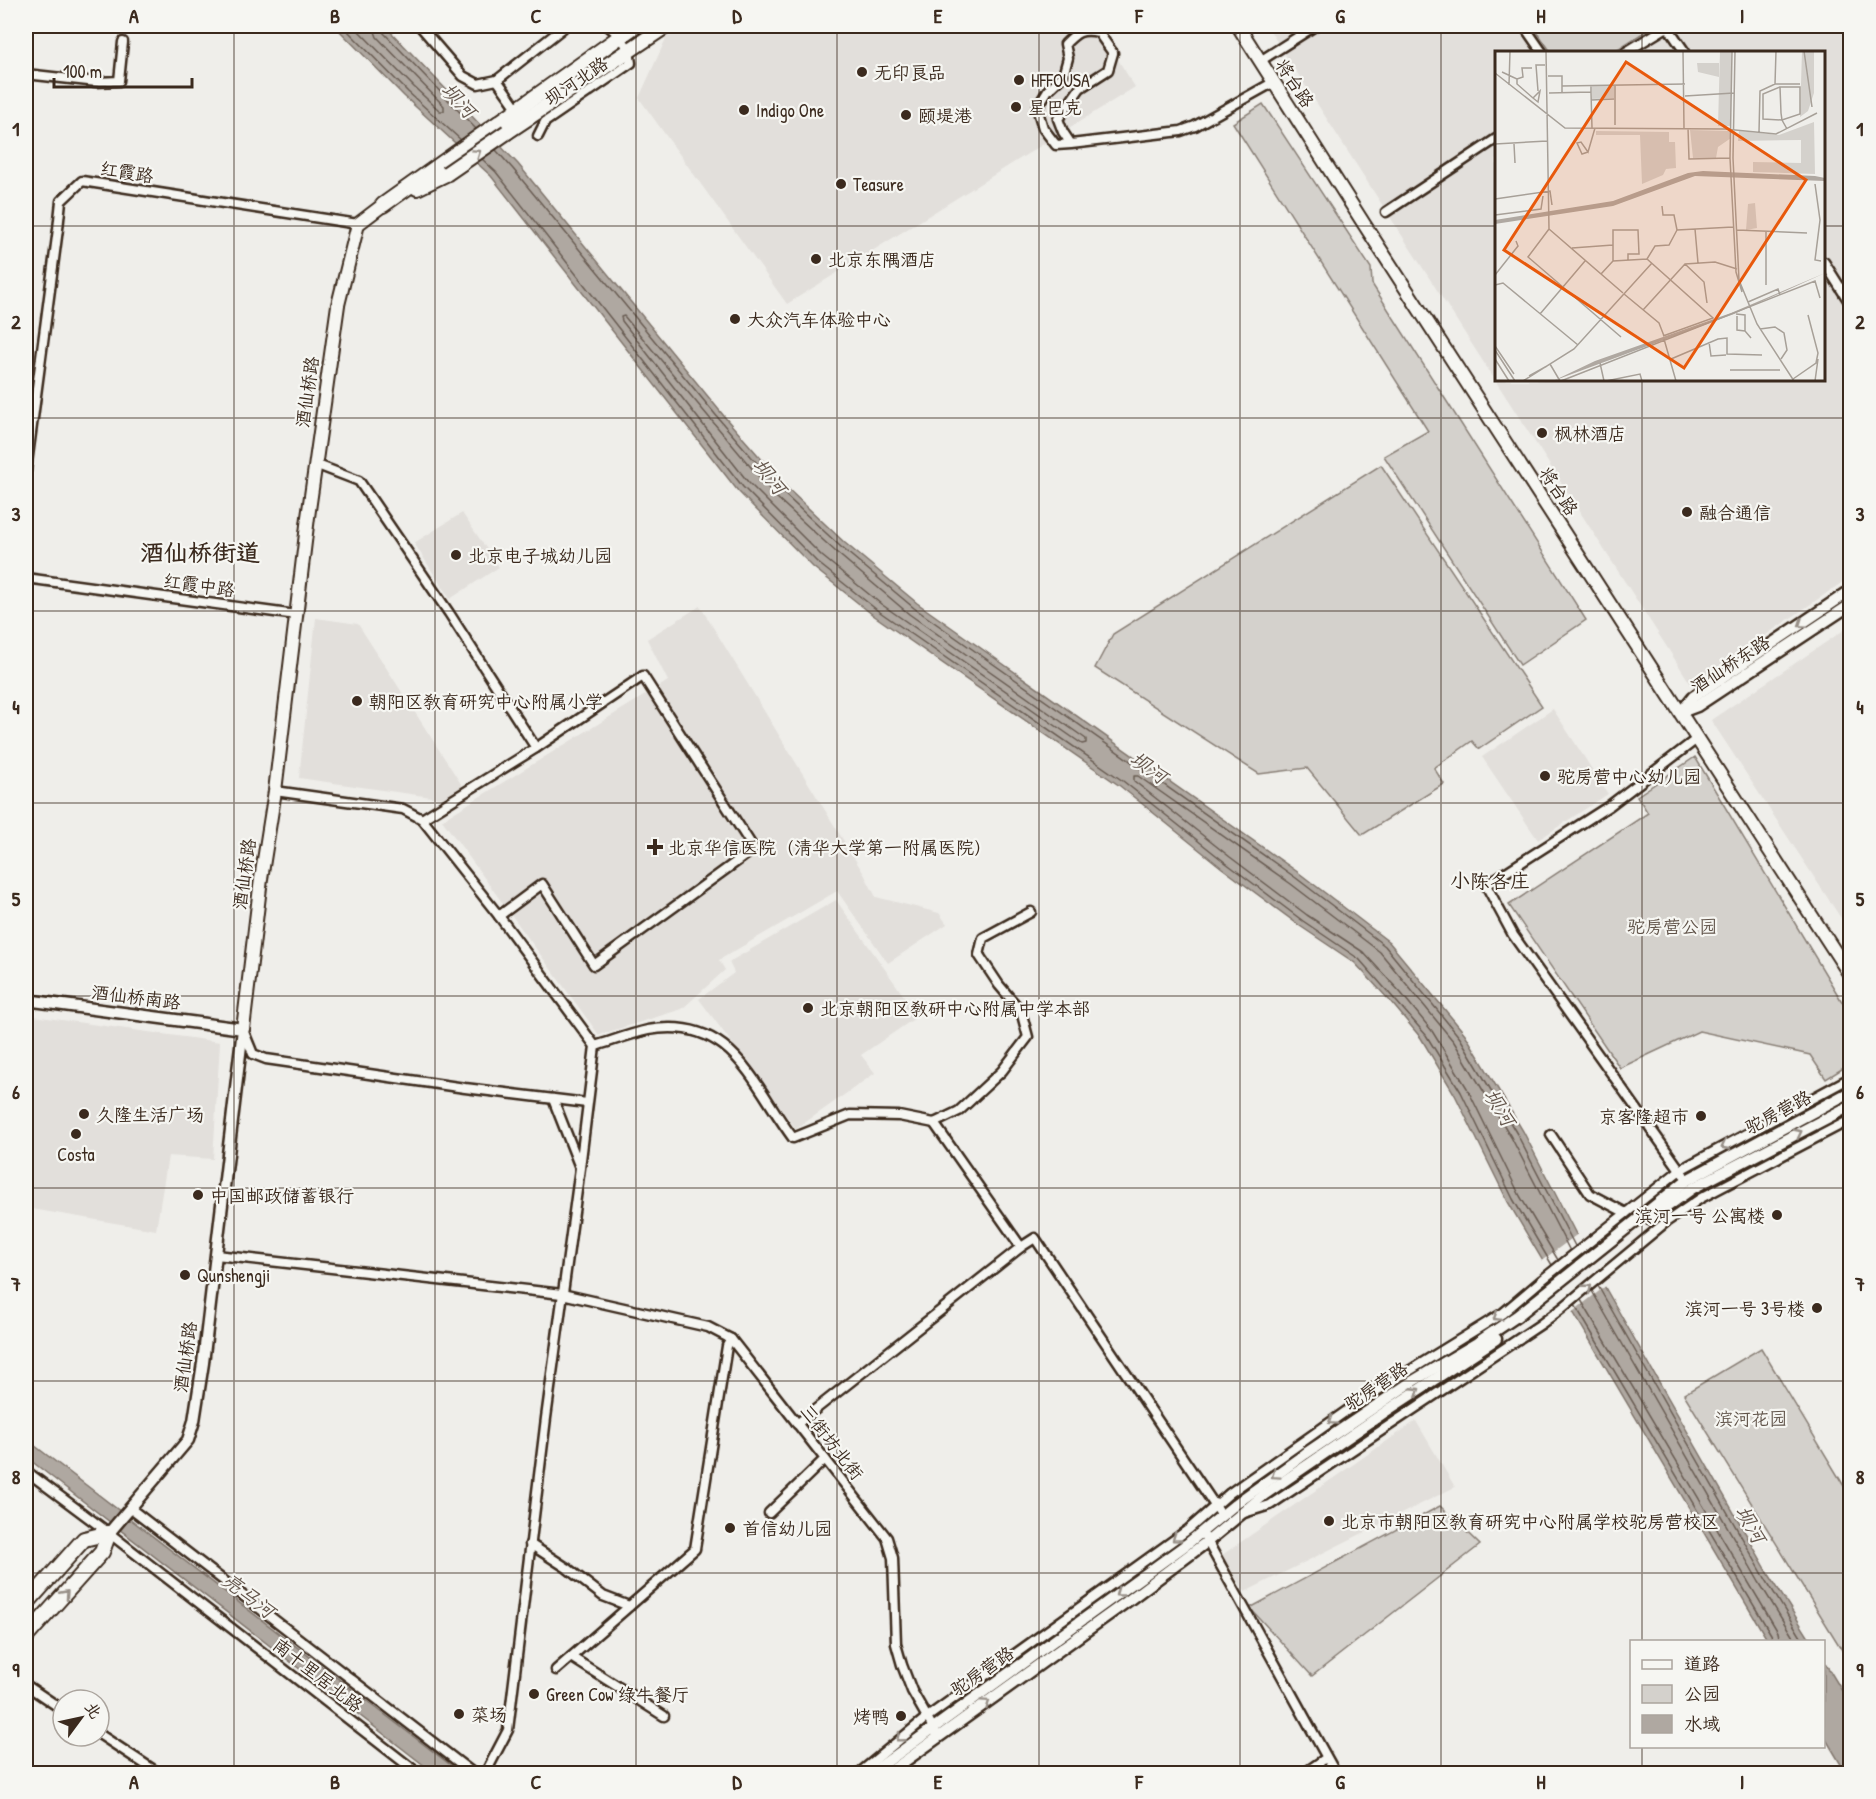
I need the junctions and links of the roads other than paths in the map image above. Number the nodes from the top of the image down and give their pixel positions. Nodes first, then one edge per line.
1 (420, 26) edge
2 (608, 26) edge
3 (635, 26) edge
4 (666, 26) edge
5 (1238, 26) edge
6 (1315, 26) edge
7 (1524, 26) edge
8 (1667, 26) edge
9 (563, 28) dead end
10 (621, 36) junction
11 (123, 42) dead end
12 (629, 50) junction
13 (1541, 51) edge
14 (1628, 51) edge
15 (1683, 51) edge
16 (1260, 61) junction
17 (26, 74) edge
18 (497, 80) junction
19 (1274, 82) junction
20 (517, 108) junction
21 (503, 127) junction
22 (538, 136) dead end
23 (1495, 140) edge
24 (1071, 144) junction
25 (383, 205) joint
26 (1386, 212) dead end
27 (358, 224) junction
28 (1825, 264) edge
29 (1851, 303) edge
30 (315, 464) junction
31 (26, 471) edge
32 (26, 578) edge
33 (1851, 591) edge
34 (1851, 605) edge
35 (297, 615) junction
36 (1681, 712) junction
37 (1698, 738) junction
38 (536, 748) junction
39 (275, 791) junction
40 (422, 819) junction
41 (1031, 912) dead end
42 (499, 916) junction
43 (1851, 975) edge
44 (26, 1000) edge
45 (243, 1029) junction
46 (595, 1046) junction
47 (1851, 1078) edge
48 (1851, 1092) edge
49 (553, 1099) junction
50 (587, 1103) junction
51 (1851, 1106) edge
52 (1851, 1120) edge
53 (934, 1123) junction
54 (1551, 1135) dead end
55 (580, 1168) junction
56 (1680, 1170) junction
57 (1690, 1184) junction
58 (1701, 1198) junction
59 (1626, 1214) junction
60 (1021, 1247) junction
61 (216, 1255) junction
62 (562, 1294) junction
63 (1552, 1294) junction
64 (731, 1339) junction
65 (797, 1424) junction
66 (825, 1459) junction
67 (26, 1471) edge
68 (1215, 1505) junction
69 (131, 1509) junction
70 (770, 1513) dead end
71 (1239, 1515) junction
72 (1221, 1516) junction
73 (109, 1533) junction
74 (1205, 1536) junction
75 (530, 1544) junction
76 (26, 1604) edge
77 (629, 1606) junction
78 (26, 1637) edge
79 (571, 1657) junction
80 (556, 1670) dead end
81 (26, 1685) edge
82 (51, 1702) edge
83 (664, 1716) dead end
84 (932, 1727) junction
85 (111, 1742) edge
86 (1326, 1758) junction
87 (160, 1773) edge
88 (419, 1773) edge
89 (474, 1773) edge
90 (485, 1773) edge
91 (858, 1773) edge
92 (870, 1773) edge
93 (887, 1773) edge
94 (1303, 1773) edge
95 (1336, 1773) edge

1 - 18 street
2 - 10 street, 坝河北路
3 - 10 main road
4 - 12 main road
5 - 16 main road, 将台路
6 - 16 street
7 - 13 street
8 - 14 street
8 - 15 street
9 - 18 street
10 - 12 street, 坝河北路
10 - 20 main road
11 - 17 street
12 - 21 main road
12 - 22 street, 坝河北路
16 - 19 main road, 将台路
18 - 20 street
19 - 24 street
19 - 36 main road, 将台路
20 - 21 main road
21 - 25 main road, bridge
23 - 26 street
24 - 24 street
25 - 27 main road
27 - 30 main road, 酒仙桥路
27 - 31 street, 红霞路
28 - 29 street
30 - 35 main road, 酒仙桥路
30 - 38 street
32 - 35 street, 红霞中路
33 -> 36 street, 酒仙桥东路
34 - 36 street, 酒仙桥东路
35 - 39 main road, 酒仙桥路
36 - 37 main road, 将台路
37 - 43 main road, 将台路
37 - 56 street
38 - 40 street
38 - 42 street
39 - 40 street
39 - 45 main road, 酒仙桥路
40 - 42 street
41 - 53 street
42 - 46 street
44 - 45 street, 酒仙桥南路
45 - 49 street
45 - 61 street, 酒仙桥路
46 - 50 street
46 - 53 street
47 -> 56 street
48 - 57 street, 驼房营路
49 - 50 street
49 - 55 street
50 - 55 street
57 -> 51 street, 驼房营路
52 - 58 street
53 - 60 street
54 - 59 street
55 - 62 street
56 - 57 street
56 - 59 street
57 - 58 street
57 - 63 street, 驼房营路
71 -> 58 street
59 -> 68 street
60 - 65 street
60 - 68 street
61 - 62 street, 三街坊北街
61 - 69 street, 酒仙桥路
62 - 64 street, 三街坊北街
62 - 75 street
71 -> 63 street, 驼房营路
63 -> 72 street, 驼房营路
64 - 65 street, 三街坊北街
64 - 77 street
65 - 66 street, 三街坊北街
66 - 70 street
66 - 84 street, 三街坊北街
67 - 73 street, 南十里居北路
68 - 72 street
68 -> 84 street
69 - 73 street, 酒仙桥路
69 - 89 street
71 - 74 street, 驼房营路
72 - 74 street, 驼房营路
73 - 76 main road, 酒仙桥路
78 -> 73 main road, 酒仙桥路
73 - 88 street, 南十里居北路
74 - 84 street, 驼房营路
74 - 86 street
75 - 77 street
75 - 90 street
77 - 79 street
79 - 80 street
79 - 83 street
81 - 82 street
84 -> 91 street
84 - 92 street
84 - 93 street
85 - 87 street
86 - 94 street
86 - 95 street

